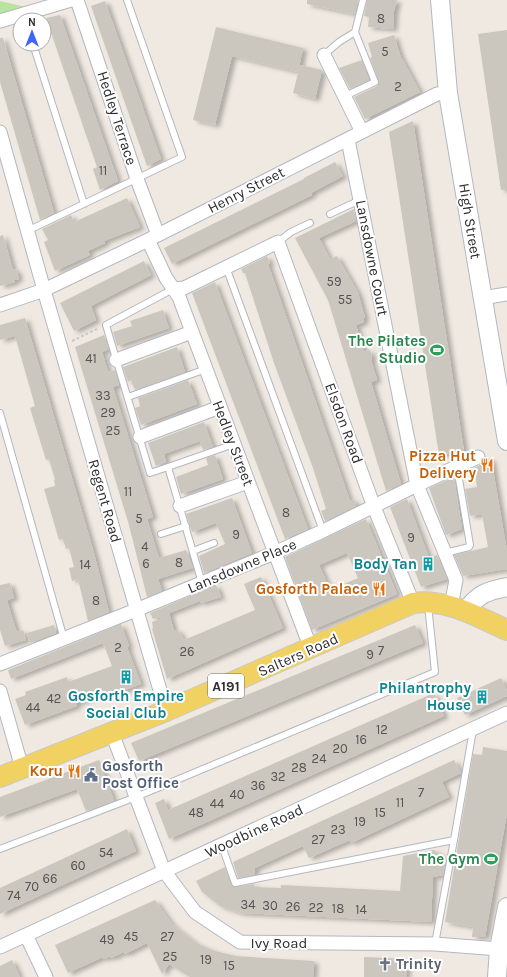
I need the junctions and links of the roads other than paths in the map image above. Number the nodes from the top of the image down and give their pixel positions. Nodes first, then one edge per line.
1 (71, 0) edge
2 (78, 0) edge
3 (127, 0) edge
4 (363, 0) edge
5 (440, 0) edge
6 (38, 12) edge
7 (12, 19) edge
8 (0, 21) edge
9 (355, 32) junction
10 (36, 52) edge
11 (324, 55) joint
12 (448, 93) junction
13 (345, 96) junction
14 (0, 132) edge
15 (362, 132) junction
16 (348, 140) junction
17 (136, 179) junction
18 (360, 200) junction
19 (84, 204) junction
20 (330, 214) dead end
21 (310, 223) dead end
22 (27, 231) junction
23 (153, 238) junction
24 (278, 242) junction
25 (226, 267) junction
26 (173, 289) junction
27 (44, 290) junction
28 (507, 294) edge
29 (482, 298) junction
30 (0, 305) edge
31 (192, 332) junction
32 (116, 360) junction
33 (206, 369) junction
34 (128, 397) junction
35 (220, 407) junction
36 (0, 413) edge
37 (140, 437) junction
38 (507, 441) edge
39 (234, 444) junction
40 (478, 457) dead end
41 (168, 467) junction
42 (457, 467) junction
43 (248, 482) junction
44 (417, 485) junction
45 (180, 506) junction
46 (374, 507) junction
47 (186, 526) junction
48 (323, 531) junction
49 (161, 534) dead end
50 (214, 543) dead end
51 (193, 551) junction
52 (274, 553) junction
53 (445, 553) junction
54 (202, 583) junction
55 (507, 587) edge
56 (420, 602) junction
57 (458, 609) junction
58 (136, 610) junction
59 (507, 630) edge
60 (64, 639) junction
61 (310, 649) junction
62 (0, 664) edge
63 (0, 691) edge
64 (166, 712) junction
65 (507, 713) edge
66 (473, 729) junction
67 (112, 733) junction
68 (22, 768) junction
69 (0, 777) edge
70 (136, 797) junction
71 (454, 840) junction
72 (222, 846) junction
73 (0, 849) edge
74 (164, 871) junction
75 (507, 907) edge
76 (26, 935) junction
77 (435, 944) junction
78 (0, 947) edge
79 (499, 949) junction
80 (46, 977) edge
81 (497, 977) edge

1 - 6 street
2 - 17 street, Hedley Terrace
3 - 17 lane
4 - 9 lane
5 - 12 main road, High Street
7 - 8 street
9 - 11 lane
9 - 13 lane
10 - 19 lane
11 - 13 street
12 - 15 street, Henry Street
12 - 29 main road, High Street
13 - 15 street
14 - 22 street, Regent Road
15 - 16 street, Henry Street
16 - 18 street, Lansdowne Court
16 - 23 street, Henry Street
17 - 19 lane
17 - 23 street, Hedley Terrace
18 - 20 lane
18 - 44 street, Lansdowne Court
19 - 22 lane
21 - 24 lane
22 - 27 street, Regent Road
23 - 26 street, Hedley Street
23 - 27 street, Henry Street
24 - 25 street
24 - 46 street, Elsdon Road
25 - 26 street
25 - 48 lane
26 - 31 street, Hedley Street
26 - 32 lane
27 - 30 street, Henry Street
27 - 58 street, Regent Road
28 - 29 street
29 - 38 main road, High Street
31 - 32 street
31 - 33 street, Hedley Street
32 - 34 lane
33 - 34 lane
33 - 35 street, Hedley Street
34 - 37 lane
35 - 37 street
35 - 39 street, Hedley Street
36 - 60 lane
37 - 41 lane
39 - 41 lane
39 - 43 street, Hedley Street
40 - 42 street, Lansdowne Place
41 - 45 lane
42 - 44 street, Lansdowne Place
42 - 53 lane
43 - 45 street
43 - 52 street, Hedley Street
44 - 46 street, Lansdowne Place
44 - 53 street, Lansdowne Court
45 - 47 lane
46 - 48 street, Lansdowne Place
46 - 56 street, Elsdon Road
47 - 49 lane
47 - 51 lane
48 - 52 street, Lansdowne Place
50 - 51 lane
51 - 54 lane
52 - 54 street, Lansdowne Place
52 - 61 street, Hedley Street
53 - 57 street, Lansdowne Court
54 - 58 street, Lansdowne Place
55 - 57 main road
56 - 57 main road
56 - 61 main road, Salters Road / A191
56 - 70 lane
57 - 59 main road
58 - 60 street, Lansdowne Place
58 - 64 street, Regent Road
60 - 62 street, Lansdowne Place
61 - 64 main road, Salters Road / A191
63 - 68 street
64 - 67 main road, Salters Road / A191
65 - 66 street, Woodbine Road
66 - 71 lane
66 - 72 street, Woodbine Road
67 - 68 main road, Salters Road / A191
67 - 70 street, Ivy Road
68 - 69 main road, Salters Road / A191
70 - 73 lane
70 - 74 street, Ivy Road
71 - 72 lane
71 - 77 lane
72 - 74 street, Woodbine Road
74 - 76 street, Woodbine Road
74 - 77 street, Ivy Road
75 - 79 main road
76 - 78 street, Woodbine Road
76 - 80 street
77 - 79 street, Ivy Road
79 - 81 main road

